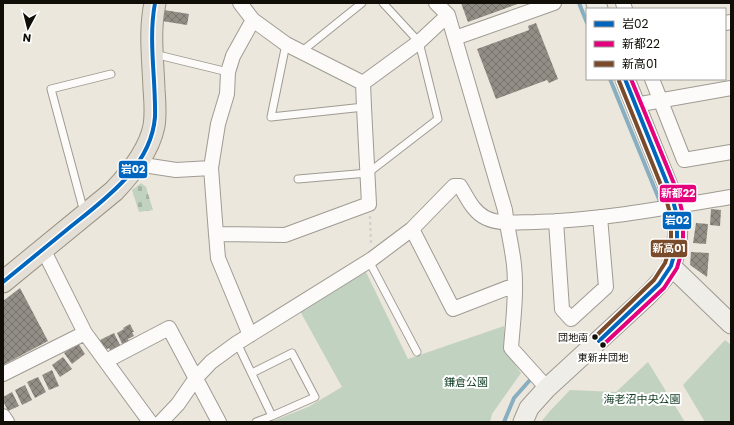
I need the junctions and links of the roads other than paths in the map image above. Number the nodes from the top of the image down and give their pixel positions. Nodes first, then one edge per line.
1 (155, 3) edge
2 (240, 3) edge
3 (362, 3) edge
4 (383, 3) edge
5 (436, 3) edge
6 (554, 3) edge
7 (448, 15) junction
8 (253, 20) junction
9 (455, 38) junction
10 (419, 42) junction
11 (286, 44) junction
12 (301, 52) junction
13 (153, 54) junction
14 (228, 72) junction
15 (111, 74) dead end
16 (625, 80) edge
17 (652, 80) edge
18 (364, 82) junction
19 (731, 88) edge
20 (660, 100) junction
21 (635, 105) junction
22 (364, 107) junction
23 (731, 152) edge
24 (137, 163) junction
25 (211, 168) junction
26 (368, 173) junction
27 (298, 179) dead end
28 (731, 197) edge
29 (675, 207) junction
30 (84, 214) junction
31 (600, 218) junction
32 (556, 221) junction
33 (506, 223) junction
34 (412, 229) junction
35 (216, 234) junction
36 (43, 249) junction
37 (370, 260) junction
38 (671, 266) junction
39 (3, 282) edge
40 (515, 285) junction
41 (731, 324) edge
42 (85, 333) junction
43 (250, 335) junction
44 (237, 343) junction
45 (417, 352) dead end
46 (106, 361) junction
47 (252, 372) junction
48 (3, 374) edge
49 (196, 378) junction
50 (547, 388) junction
51 (3, 416) edge
52 (272, 416) junction
53 (6, 422) edge
54 (150, 422) edge
55 (161, 422) edge
56 (219, 422) edge
57 (256, 422) edge
58 (523, 422) edge

1 - 13 main road
2 - 8 street
3 - 12 lane
4 - 10 lane
5 - 7 street
6 - 9 street
7 - 9 street
7 - 10 street
8 - 11 street
8 - 14 street
9 - 33 street
10 - 18 street
10 - 26 lane
11 - 12 street
11 - 22 lane
12 - 18 street
13 - 14 lane
13 - 24 main road
14 - 25 street
15 - 30 lane
16 - 21 street
17 - 20 street
18 - 22 street
19 - 20 street
20 - 21 street
20 - 23 street
21 - 29 street
22 - 26 street
24 - 25 street
24 - 30 main road
25 - 35 street
26 - 27 lane
26 - 35 street
28 - 29 street
29 - 31 street
29 - 38 street
30 - 36 main road
31 - 32 street
31 - 32 street
32 - 33 street
33 - 34 street
33 - 40 street
34 - 37 street
34 - 40 street
35 - 43 street
36 - 39 main road
36 - 42 street
37 - 43 street
37 - 45 lane
38 - 41 street
38 - 50 street
40 - 50 street
42 - 46 street
42 - 48 street
43 - 44 street
44 - 47 lane
44 - 49 street
46 - 49 street
46 - 54 street
47 - 52 lane
47 - 52 lane
49 - 55 street
49 - 56 street
50 - 58 street
51 - 53 street
52 - 57 lane

